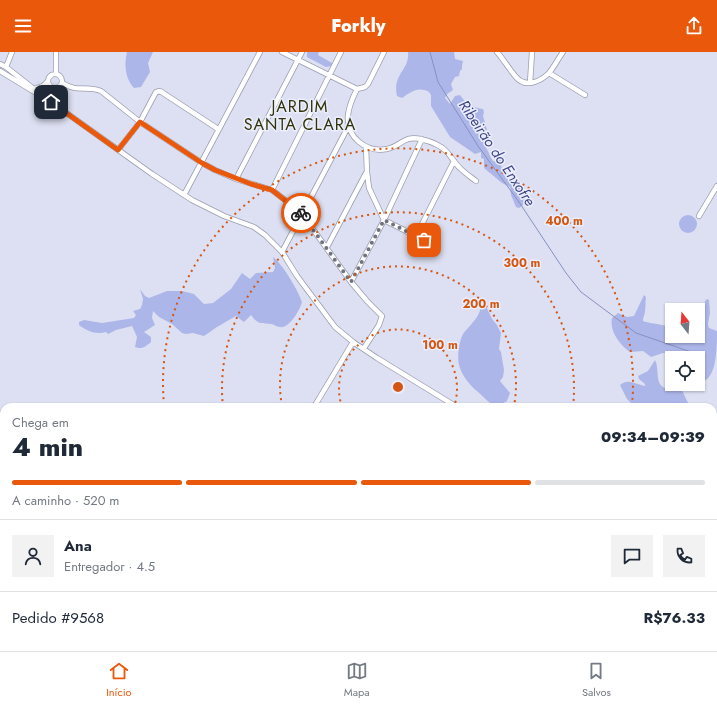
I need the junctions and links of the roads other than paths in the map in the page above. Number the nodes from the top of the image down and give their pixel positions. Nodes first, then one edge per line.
1 (12, 52) edge
2 (56, 52) edge
3 (260, 52) edge
4 (282, 52) edge
5 (302, 52) edge
6 (342, 52) edge
7 (384, 52) edge
8 (532, 52) edge
9 (563, 52) edge
10 (498, 53) edge
11 (298, 60) junction
12 (0, 64) edge
13 (6, 67) junction
14 (0, 71) edge
15 (56, 73) junction
16 (549, 73) junction
17 (330, 76) junction
18 (48, 81) junction
19 (62, 83) junction
20 (530, 83) junction
21 (54, 88) junction
22 (34, 89) junction
23 (357, 89) junction
24 (585, 95) dead end
25 (51, 102) junction
26 (140, 122) junction
27 (348, 126) junction
28 (218, 130) junction
29 (422, 140) junction
30 (366, 147) junction
31 (118, 150) junction
32 (454, 161) junction
33 (202, 163) junction
34 (367, 172) junction
35 (236, 179) junction
36 (476, 181) dead end
37 (717, 186) edge
38 (359, 188) junction
39 (369, 188) junction
40 (272, 190) junction
41 (184, 196) junction
42 (302, 214) junction
43 (699, 216) dead end
44 (384, 220) junction
45 (416, 236) junction
46 (432, 244) dead end
47 (327, 247) junction
48 (282, 252) junction
49 (351, 282) junction
50 (353, 342) junction
51 (364, 348) junction
52 (316, 403) edge
53 (450, 403) edge

1 - 13 street
2 - 15 street
3 - 28 street
4 - 11 street
5 - 11 street
6 - 17 street
7 - 23 street
8 - 20 street
9 - 16 street
10 - 20 street
11 - 17 street
11 - 35 street
12 - 13 street
13 - 22 street
14 - 25 street
15 - 18 street
15 - 19 street
16 - 20 street
16 - 24 street
17 - 23 street
17 - 40 street
18 - 21 street
18 - 22 street
19 - 21 street
19 - 26 street
21 - 25 street
22 - 25 street
23 - 27 street
25 - 31 street
26 - 28 street
26 - 31 street
26 - 33 street
27 - 30 street
27 - 42 street
28 - 33 street
29 - 30 street
29 - 32 street
29 - 44 street
30 - 34 street
31 - 41 street
32 - 36 street
32 - 45 street
33 - 35 street
33 - 41 street
34 - 38 street
34 - 39 street
35 - 40 street
37 - 43 street
38 - 39 street
38 - 47 street
39 - 44 street
40 - 42 street
41 - 48 street
42 - 47 street
42 - 48 street
44 - 45 street
44 - 49 street
45 - 46 street
47 - 49 street
48 - 50 street
49 - 51 street
50 - 51 street
50 - 52 street
51 - 53 street

